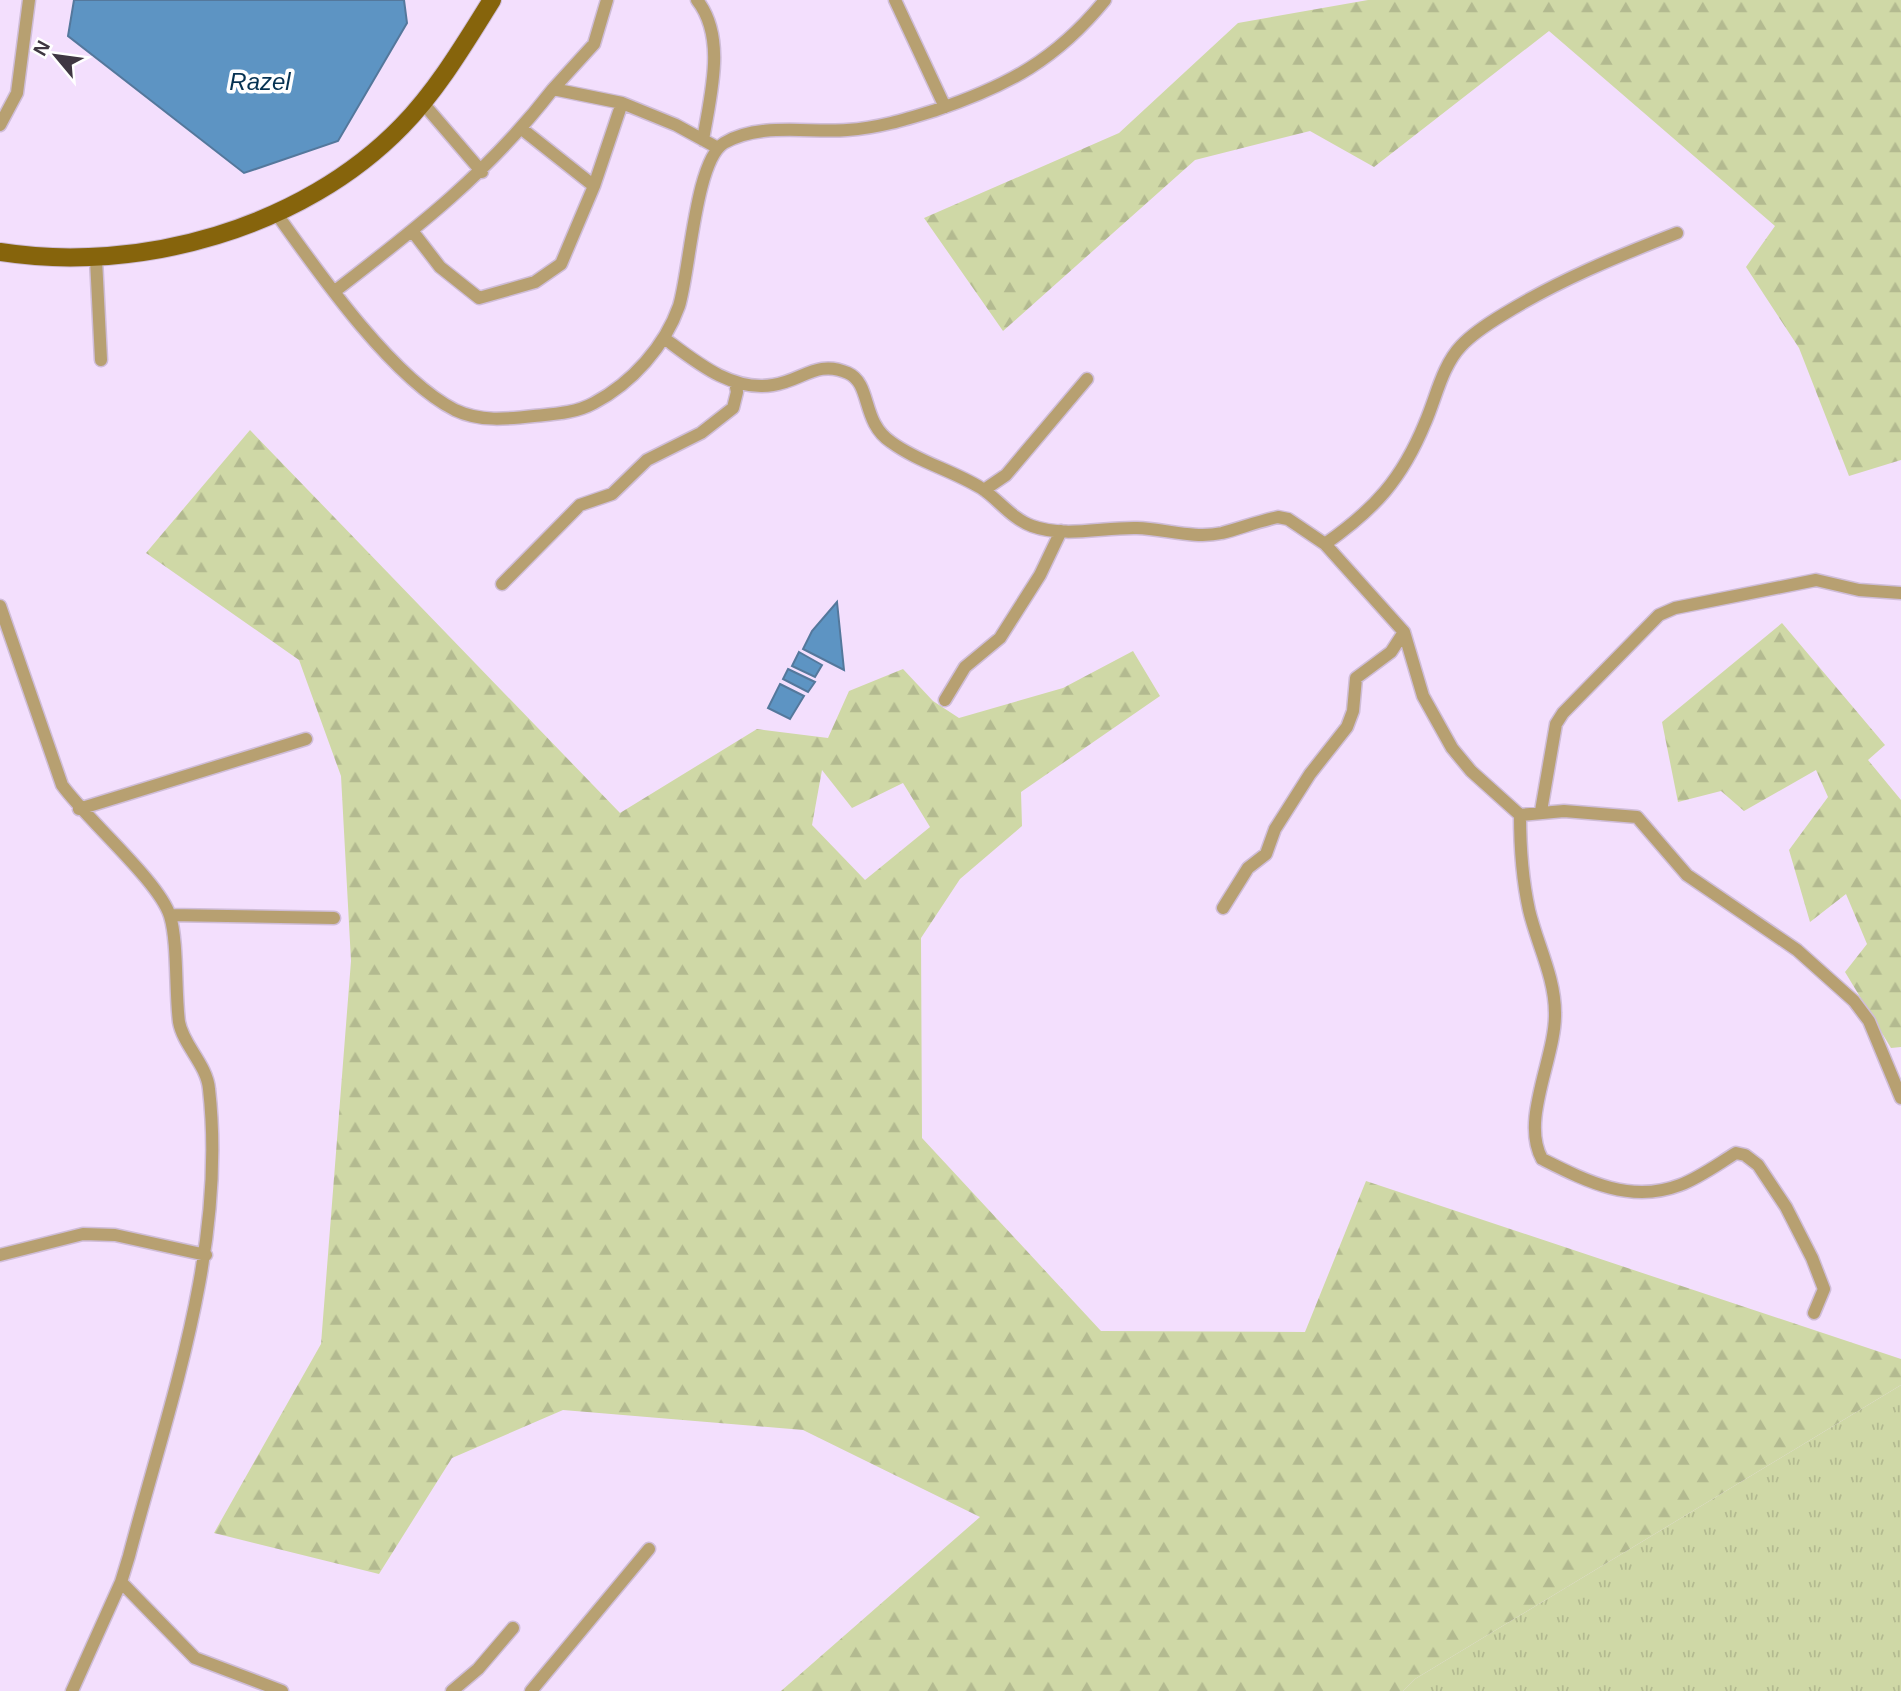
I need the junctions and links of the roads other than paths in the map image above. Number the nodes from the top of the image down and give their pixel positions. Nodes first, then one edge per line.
1 (29, 0) edge
2 (492, 0) edge
3 (607, 0) edge
4 (697, 0) edge
5 (895, 0) edge
6 (1105, 0) edge
7 (553, 89) junction
8 (422, 102) junction
9 (622, 103) junction
10 (944, 107) junction
11 (0, 125) edge
12 (522, 129) junction
13 (703, 140) junction
14 (718, 148) junction
15 (482, 172) junction
16 (594, 186) junction
17 (276, 213) junction
18 (412, 232) junction
19 (1678, 233) dead end
20 (0, 252) edge
21 (96, 259) junction
22 (335, 291) junction
23 (664, 338) junction
24 (101, 360) dead end
25 (1087, 379) dead end
26 (735, 382) junction
27 (984, 490) junction
28 (1061, 531) junction
29 (1325, 544) junction
30 (502, 584) dead end
31 (1901, 593) edge
32 (0, 606) edge
33 (1404, 632) junction
34 (945, 700) dead end
35 (306, 739) dead end
36 (79, 809) junction
37 (1541, 811) junction
38 (1520, 814) junction
39 (1223, 908) dead end
40 (170, 915) junction
41 (334, 918) dead end
42 (1901, 1098) edge
43 (0, 1255) edge
44 (206, 1255) junction
45 (1814, 1313) dead end
46 (649, 1549) dead end
47 (121, 1582) junction
48 (513, 1629) dead end
49 (72, 1691) edge
50 (282, 1691) edge
51 (452, 1691) edge
52 (531, 1691) edge

1 - 11 street
2 - 8 main road
3 - 7 street
4 - 13 street
5 - 10 street
6 - 10 street
7 - 9 street
7 - 12 street
8 - 15 street
8 - 17 main road
9 - 13 street
9 - 16 street
10 - 14 street
12 - 15 street
12 - 16 street
13 - 14 street
14 - 23 street
15 - 18 street
16 - 18 street
17 - 21 main road
17 - 22 street
18 - 22 street
19 - 29 street
20 - 21 main road
21 - 24 street
22 - 23 street
23 - 26 street
25 - 27 street
26 - 27 street
26 - 30 street
27 - 28 street
28 - 29 street
28 - 34 street
29 - 33 street
31 - 37 street
32 - 36 street
33 - 38 street
33 - 39 street
35 - 36 street
36 - 40 street
37 - 38 street
37 - 42 street
38 - 45 street
40 - 41 street
40 - 44 street
43 - 44 street
44 - 47 street
46 - 52 street
47 - 49 street
47 - 50 street
48 - 51 street

